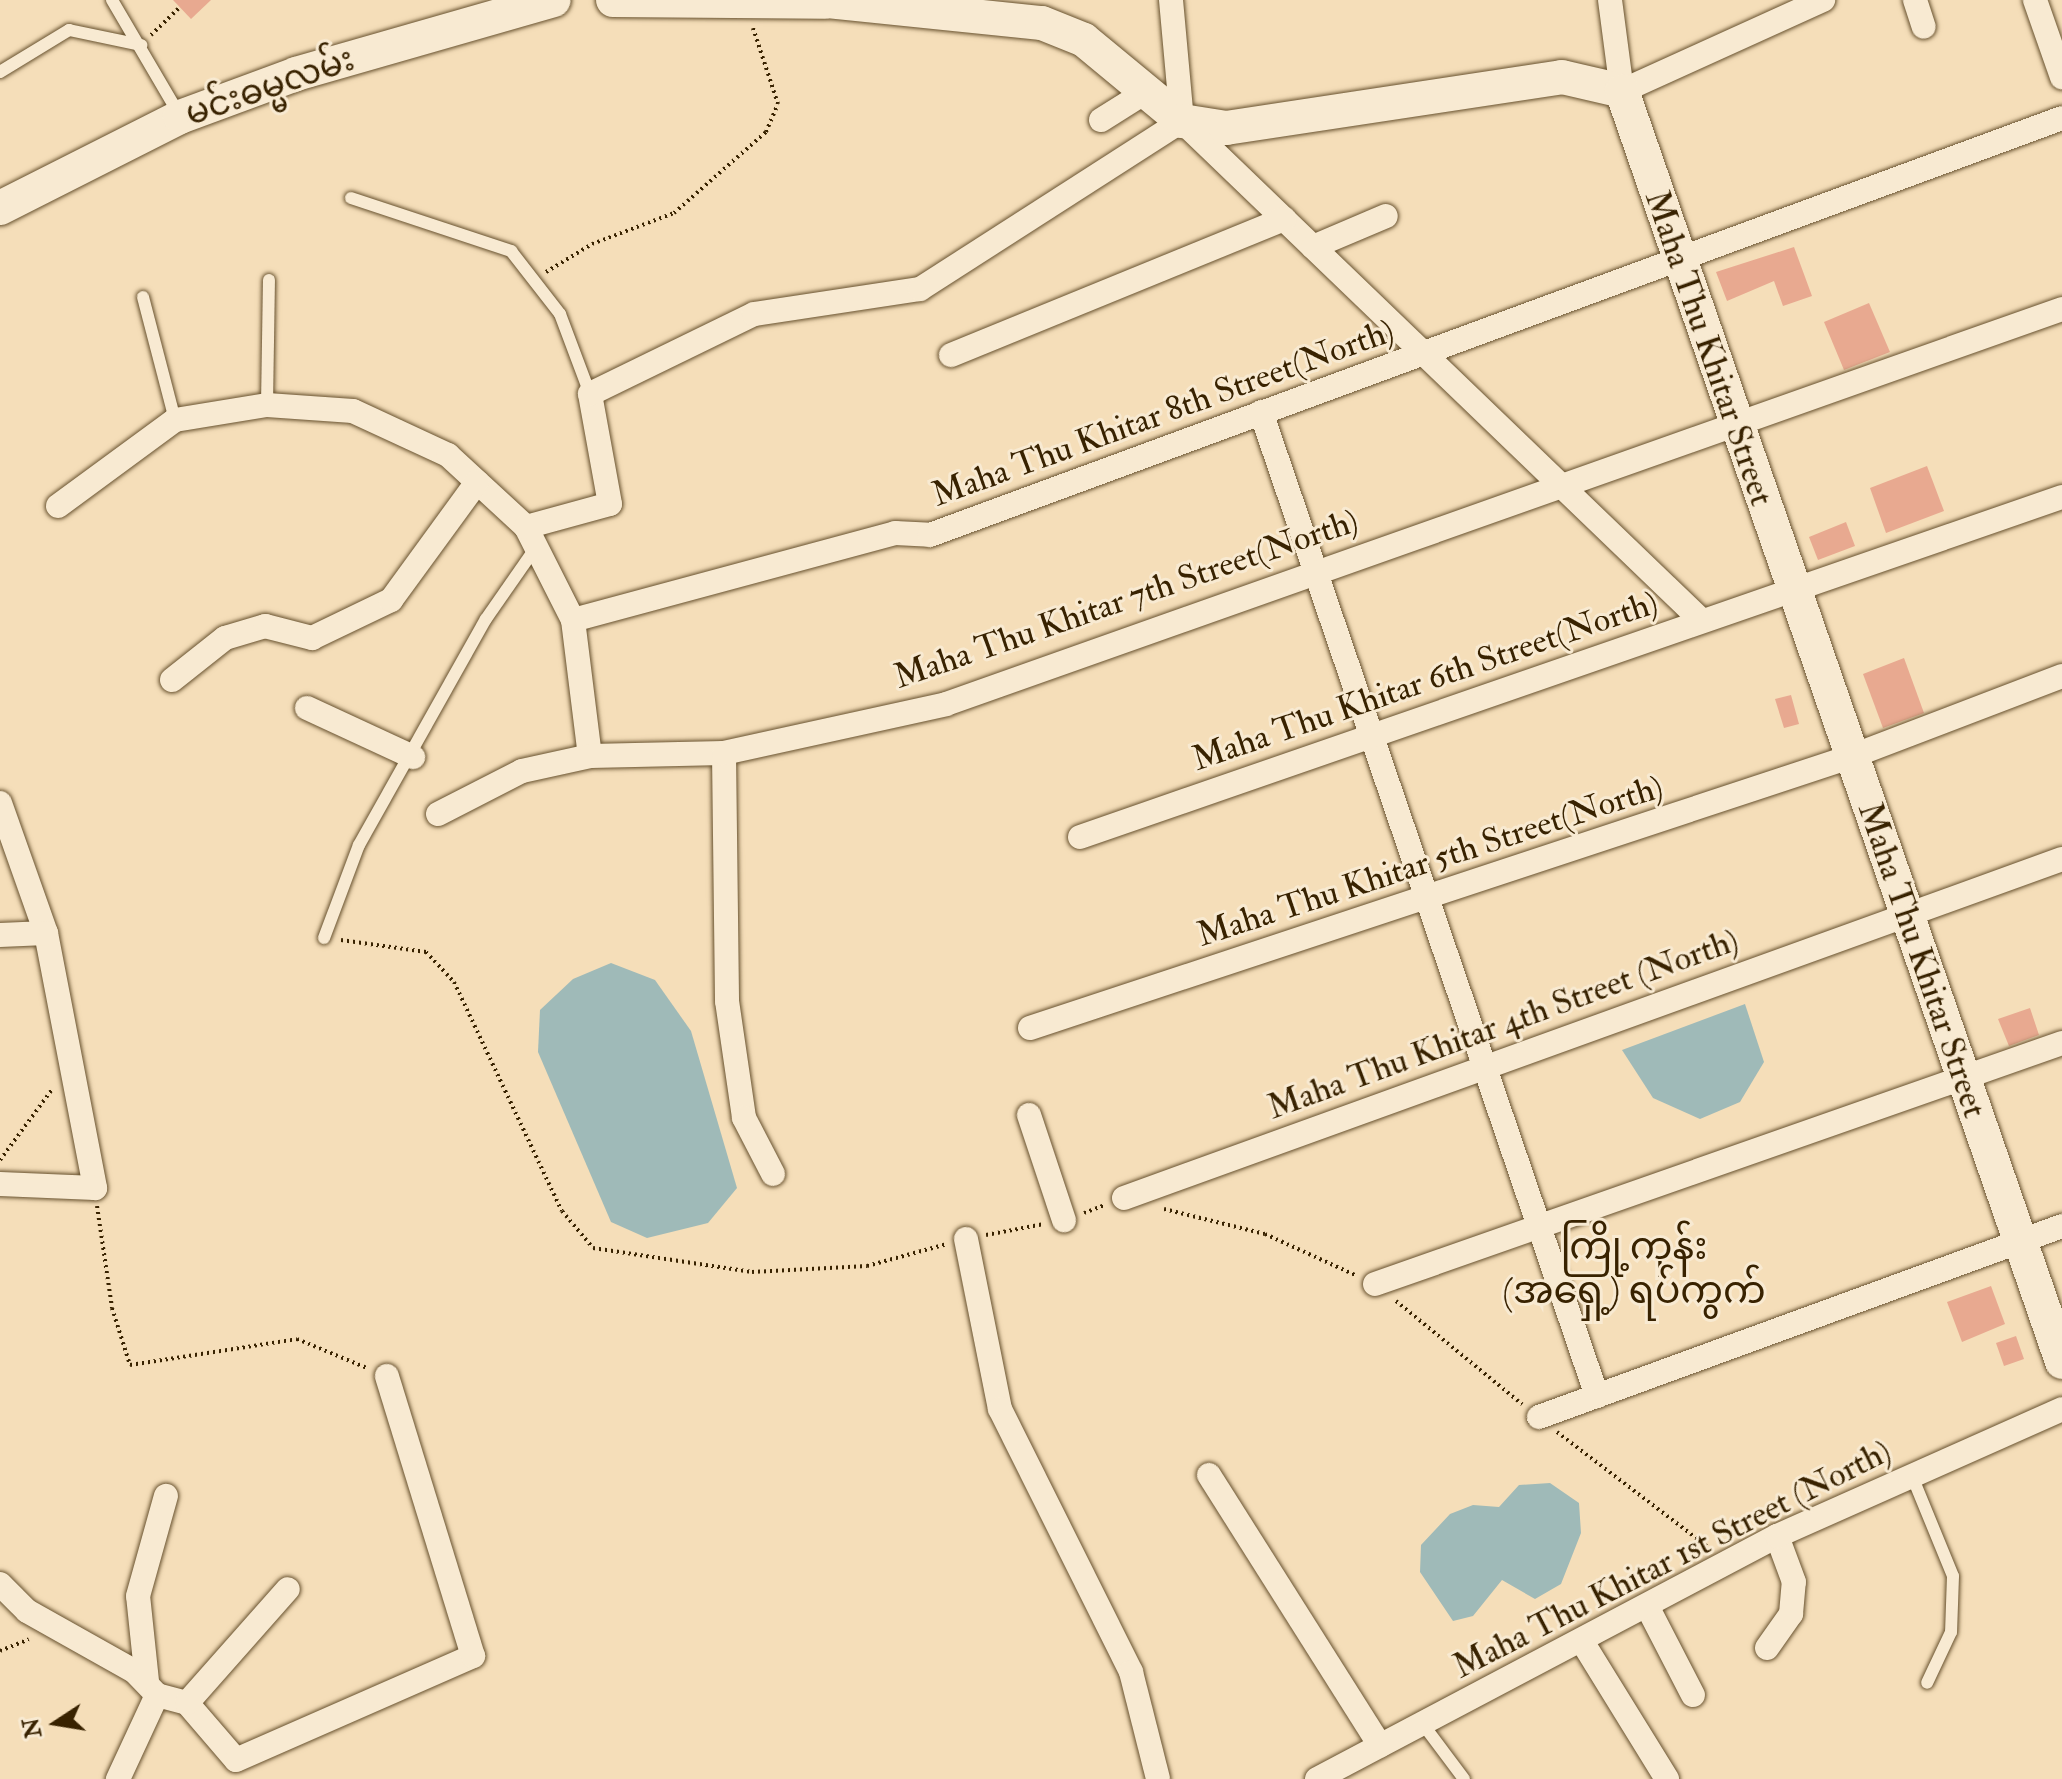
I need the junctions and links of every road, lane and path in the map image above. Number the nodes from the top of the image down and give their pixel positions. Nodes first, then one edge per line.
1 (112, 0) edge
2 (554, 0) edge
3 (613, 0) edge
4 (1171, 0) edge
5 (1610, 0) edge
6 (1823, 0) edge
7 (1915, 0) edge
8 (2035, 0) edge
9 (839, 3) edge
10 (745, 5) junction
11 (180, 7) dead end
12 (1042, 12) edge
13 (1924, 27) dead end
14 (141, 45) junction
15 (0, 72) edge
16 (2062, 77) edge
17 (1622, 91) junction
18 (1144, 93) junction
19 (180, 117) junction
20 (2062, 118) edge
21 (1101, 120) dead end
22 (1182, 121) junction
23 (351, 198) dead end
24 (0, 208) edge
25 (1386, 216) dead end
26 (1284, 219) junction
27 (1313, 247) junction
28 (1677, 262) junction
29 (269, 280) dead end
30 (534, 280) junction
31 (143, 297) dead end
32 (2062, 309) edge
33 (1428, 352) junction
34 (951, 355) dead end
35 (590, 394) junction
36 (267, 405) junction
37 (1261, 412) junction
38 (175, 420) junction
39 (1736, 426) junction
40 (477, 482) junction
41 (1562, 487) junction
42 (2062, 497) edge
43 (58, 506) dead end
44 (531, 537) junction
45 (1315, 568) junction
46 (1792, 590) junction
47 (573, 620) junction
48 (1702, 621) junction
49 (2062, 676) edge
50 (172, 680) dead end
51 (307, 708) dead end
52 (1372, 736) junction
53 (724, 753) junction
54 (590, 756) junction
55 (413, 757) junction
56 (1850, 757) junction
57 (0, 803) edge
58 (438, 814) dead end
59 (1080, 837) dead end
60 (2062, 859) edge
61 (1427, 899) junction
62 (1906, 915) junction
63 (46, 933) junction
64 (0, 935) edge
65 (324, 938) joint
66 (1030, 1028) dead end
67 (2062, 1043) edge
68 (75, 1059) junction
69 (1484, 1065) junction
70 (1963, 1079) junction
71 (1029, 1115) dead end
72 (0, 1160) edge
73 (773, 1174) dead end
74 (0, 1184) edge
75 (95, 1188) junction
76 (1124, 1198) junction
77 (1064, 1220) junction
78 (1538, 1226) junction
79 (2062, 1226) edge
80 (966, 1239) junction
81 (2020, 1241) junction
82 (1375, 1284) junction
83 (2062, 1362) edge
84 (387, 1376) joint
85 (1597, 1396) junction
86 (2062, 1409) edge
87 (1539, 1417) junction
88 (1209, 1475) dead end
89 (1912, 1476) junction
90 (166, 1496) dead end
91 (1777, 1536) junction
92 (1727, 1562) junction
93 (0, 1584) edge
94 (288, 1589) dead end
95 (1648, 1608) junction
96 (1583, 1643) junction
97 (1767, 1648) dead end
98 (1927, 1683) dead end
99 (152, 1688) junction
100 (1693, 1695) dead end
101 (187, 1703) junction
102 (1422, 1723) junction
103 (1380, 1745) junction
104 (118, 1779) edge
105 (1158, 1779) edge
106 (1317, 1779) edge
107 (1464, 1779) edge
108 (1667, 1779) edge

1 - 14 lane
2 - 19 street, မင်းဓမ္မလမ်း
3 - 10 street
4 - 22 street
5 - 17 street
6 - 17 street
7 - 13 street
8 - 16 street
9 - 10 street
9 - 12 street
10 - 30 path
11 - 14 path
12 - 18 street
14 - 15 lane
14 - 19 lane
17 - 22 street
17 - 28 street, Maha Thu Khitar Street
18 - 21 street
18 - 22 street
19 - 24 street, မင်းဓမ္မလမ်း
20 - 28 street, Maha Thu Khitar 8th Street(North)
22 - 26 street
22 - 35 street
23 - 30 lane
25 - 27 street
26 - 27 street
26 - 34 street
27 - 33 street
28 - 33 street, Maha Thu Khitar 8th Street(North)
28 - 39 street, Maha Thu Khitar Street
29 - 36 lane
30 - 35 lane
31 - 38 lane
32 - 39 street, Maha Thu Khitar 7th Street(North)
33 - 37 street, Maha Thu Khitar 8th Street(North)
33 - 41 street
35 - 44 street
36 - 38 street
36 - 40 street
37 - 45 street
37 - 47 street, Maha Thu Khitar 8th Street(North)
38 - 43 street
39 - 41 street, Maha Thu Khitar 7th Street(North)
39 - 46 street, Maha Thu Khitar Street
40 - 44 street
40 - 50 street
41 - 45 street, Maha Thu Khitar 7th Street(North)
41 - 48 street
42 - 46 street, Maha Thu Khitar 6th Street(North)
44 - 47 street
44 - 55 lane
45 - 52 street
45 - 53 street, Maha Thu Khitar 7th Street(North)
46 - 48 street, Maha Thu Khitar 6th Street(North)
46 - 56 street, Maha Thu Khitar Street
47 - 54 street
48 - 52 street, Maha Thu Khitar 6th Street(North)
49 - 56 street, Maha Thu Khitar 5th Street(North)
51 - 55 street
52 - 59 street, Maha Thu Khitar 6th Street(North)
52 - 61 street
53 - 54 street, Maha Thu Khitar 7th Street(North)
53 - 73 street
54 - 58 street, Maha Thu Khitar 7th Street(North)
55 - 65 lane
56 - 61 street, Maha Thu Khitar 5th Street(North)
56 - 62 street, Maha Thu Khitar Street
57 - 63 street
60 - 62 street, Maha Thu Khitar 4th Street (North)
61 - 66 street, Maha Thu Khitar 5th Street(North)
61 - 69 street
62 - 69 street, Maha Thu Khitar 4th Street (North)
62 - 70 street, Maha Thu Khitar Street
63 - 64 street
63 - 68 street
65 - 80 path
67 - 70 street
68 - 72 path
68 - 75 street
69 - 76 street, Maha Thu Khitar 4th Street (North)
69 - 78 street
70 - 78 street
70 - 81 street, Maha Thu Khitar Street
71 - 77 street
74 - 75 street
75 - 84 path
76 - 77 path
76 - 82 path
77 - 80 path
78 - 82 street
78 - 85 street
79 - 81 street
80 - 105 street
81 - 83 street, Maha Thu Khitar Street
81 - 85 street
82 - 87 path
84 - 101 street
85 - 87 street
86 - 89 street, Maha Thu Khitar 1st Street (North)
87 - 92 path
88 - 103 street
89 - 91 street, Maha Thu Khitar 1st Street (North)
89 - 98 lane
90 - 99 street
91 - 92 street, Maha Thu Khitar 1st Street (North)
91 - 97 street
92 - 95 street, Maha Thu Khitar 1st Street (North)
93 - 99 street
94 - 101 street
95 - 96 street, Maha Thu Khitar 1st Street (North)
95 - 100 street
96 - 102 street, Maha Thu Khitar 1st Street (North)
96 - 108 street
99 - 101 street
99 - 104 street
102 - 103 street, Maha Thu Khitar 1st Street (North)
102 - 107 lane
103 - 106 street, Maha Thu Khitar 1st Street (North)

